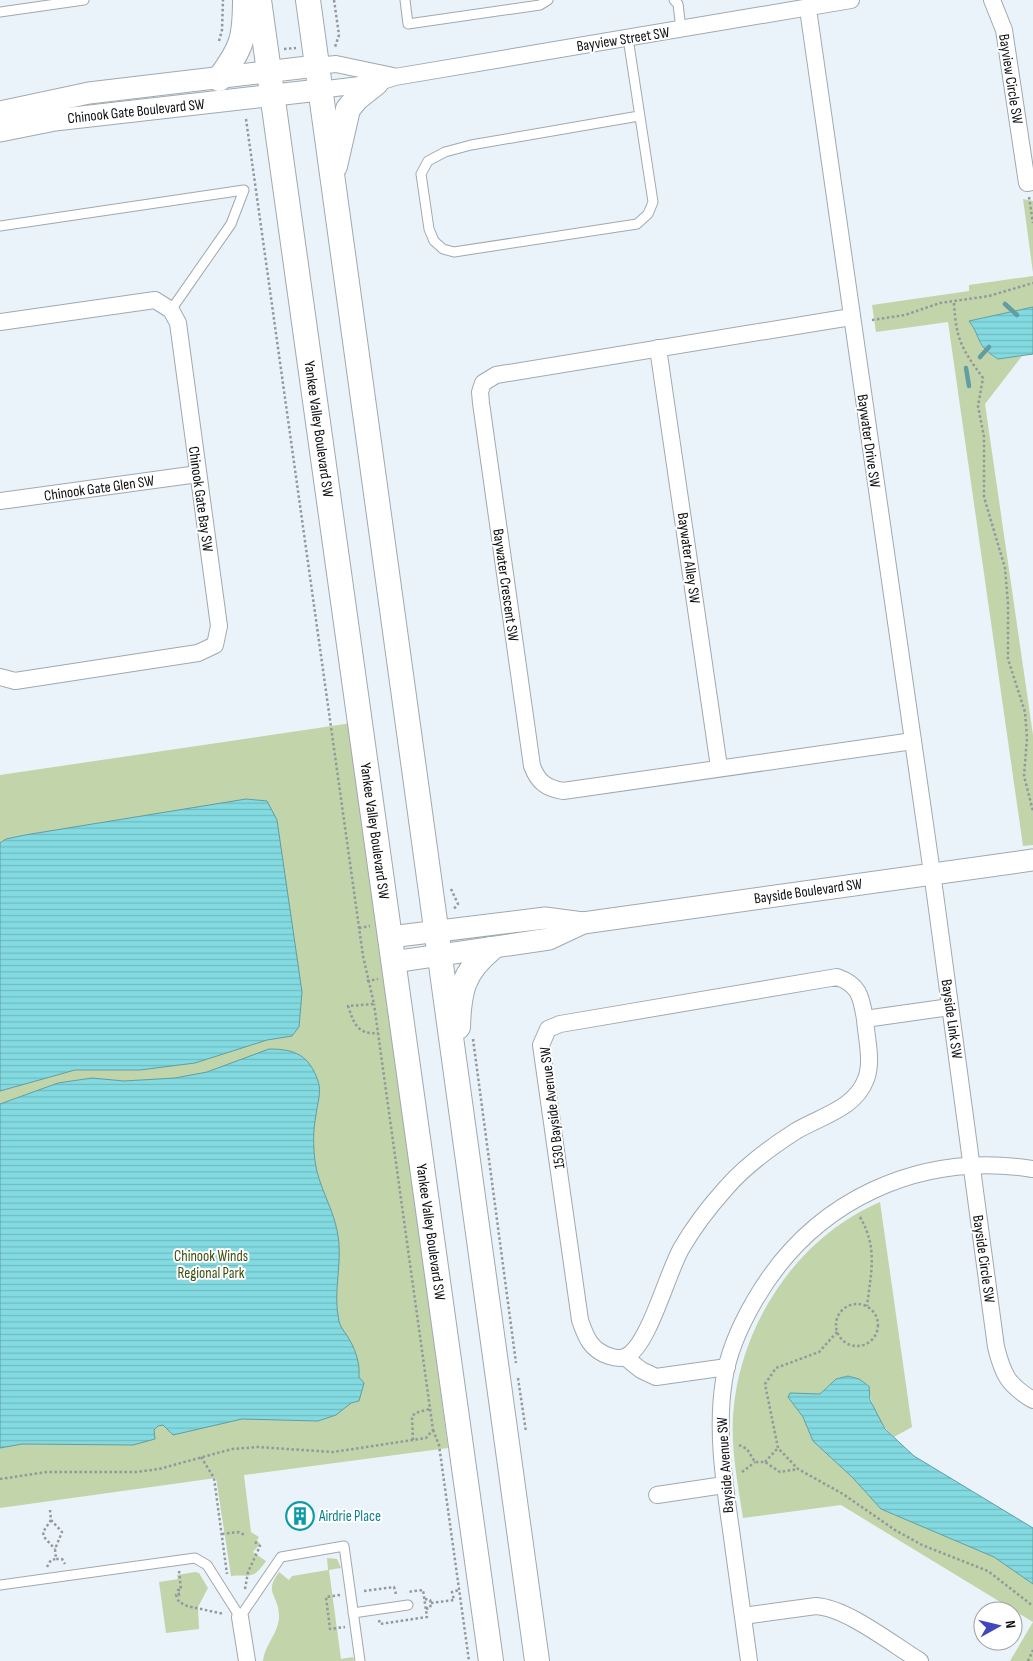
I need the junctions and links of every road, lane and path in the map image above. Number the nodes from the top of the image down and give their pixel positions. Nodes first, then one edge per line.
1 (84, 0) edge
2 (223, 0) edge
3 (244, 0) edge
4 (259, 0) edge
5 (308, 0) edge
6 (334, 0) edge
7 (405, 0) edge
8 (548, 0) edge
9 (674, 0) edge
10 (851, 0) edge
11 (992, 0) edge
12 (808, 8) junction
13 (0, 12) edge
14 (681, 29) junction
15 (628, 38) junction
16 (219, 41) dead end
17 (334, 45) dead end
18 (316, 66) junction
19 (269, 72) junction
20 (219, 79) junction
21 (386, 80) junction
22 (319, 90) junction
23 (272, 96) junction
24 (0, 112) edge
25 (639, 116) junction
26 (246, 119) dead end
27 (0, 131) edge
28 (1030, 182) edge
29 (332, 185) junction
30 (1033, 223) edge
31 (0, 226) edge
32 (1033, 283) edge
33 (954, 303) junction
34 (171, 310) junction
35 (851, 317) junction
36 (872, 320) dead end
37 (0, 322) edge
38 (658, 348) junction
39 (198, 474) junction
40 (0, 501) edge
41 (0, 677) edge
42 (913, 741) junction
43 (719, 767) junction
44 (1033, 811) edge
45 (1033, 860) edge
46 (932, 874) junction
47 (450, 880) dead end
48 (451, 914) dead end
49 (583, 923) junction
50 (436, 932) junction
51 (390, 938) junction
52 (491, 949) junction
53 (439, 956) junction
54 (393, 962) junction
55 (374, 1004) junction
56 (950, 1006) junction
57 (865, 1019) junction
58 (378, 1033) junction
59 (474, 1034) dead end
60 (457, 1083) junction
61 (971, 1165) junction
62 (1033, 1169) edge
63 (860, 1217) dead end
64 (867, 1306) junction
65 (837, 1332) junction
66 (625, 1357) junction
67 (516, 1365) dead end
68 (727, 1367) junction
69 (516, 1373) dead end
70 (1033, 1400) edge
71 (430, 1409) junction
72 (433, 1430) junction
73 (527, 1438) dead end
74 (413, 1440) junction
75 (739, 1445) dead end
76 (778, 1448) junction
77 (201, 1457) junction
78 (755, 1462) junction
79 (765, 1462) junction
80 (798, 1468) junction
81 (742, 1472) dead end
82 (0, 1479) edge
83 (724, 1485) junction
84 (656, 1495) dead end
85 (50, 1510) dead end
86 (51, 1520) junction
87 (222, 1534) junction
88 (245, 1536) dead end
89 (255, 1542) dead end
90 (55, 1548) junction
91 (177, 1560) junction
92 (68, 1576) junction
93 (228, 1577) dead end
94 (0, 1585) edge
95 (459, 1590) junction
96 (344, 1594) dead end
97 (424, 1599) dead end
98 (431, 1603) junction
99 (408, 1605) dead end
100 (1033, 1606) edge
101 (425, 1609) dead end
102 (353, 1613) junction
103 (742, 1616) junction
104 (240, 1617) junction
105 (349, 1626) dead end
106 (1033, 1650) edge
107 (246, 1661) edge
108 (360, 1661) edge
109 (469, 1661) edge
110 (491, 1661) edge
111 (537, 1661) edge
112 (749, 1661) edge
113 (920, 1661) edge
114 (1028, 1661) edge

1 - 13 lane
2 - 16 path
3 - 20 main road
4 - 19 main road, Yankee Valley Boulevard SW
5 - 18 main road
6 - 17 path
7 - 8 lane
9 - 14 lane
10 - 12 street, Bayview Street SW
11 - 28 street, Bayview Circle SW
12 - 14 street, Bayview Street SW
12 - 35 street, Baywater Drive SW
14 - 15 street, Bayview Street SW
15 - 21 street, Bayview Street SW
15 - 25 lane
18 - 19 street, Bayview Street SW
18 - 21 street, Bayview Street SW
18 - 22 main road
19 - 20 street, Chinook Gate Boulevard SW
19 - 23 main road, Yankee Valley Boulevard SW
20 - 24 street, Chinook Gate Boulevard SW
21 - 22 street, Bayview Street SW
21 - 29 main road
22 - 23 street, Bayview Street SW
22 - 29 main road
23 - 27 street, Chinook Gate Boulevard SW
23 - 51 main road, Yankee Valley Boulevard SW
25 - 25 lane
26 - 55 path
28 - 30 path
29 - 50 main road
31 - 34 lane
32 - 33 path
33 - 36 path
33 - 44 path
34 - 37 street
34 - 39 street, Chinook Gate Bay SW
35 - 38 street, Baywater Crescent SW
35 - 42 street, Baywater Drive SW
38 - 43 street, Baywater Alley SW
38 - 43 street, Baywater Crescent SW
39 - 40 street, Chinook Gate Glen SW
39 - 41 street, Chinook Gate Bay SW
42 - 43 street, Baywater Crescent SW
42 - 46 street, Baywater Drive SW
45 - 46 street, Bayside Boulevard SW
46 - 49 street, Bayside Boulevard SW
46 - 56 street, Bayside Link SW
47 - 48 path
49 - 50 street, Bayside Boulevard SW
49 - 52 street, Bayside Boulevard SW
50 - 51 street, Bayside Boulevard SW
50 - 53 main road
51 - 54 main road, Yankee Valley Boulevard SW
52 - 53 street, Bayside Boulevard SW
52 - 60 main road
53 - 54 street, Bayside Boulevard SW
53 - 60 main road
54 - 110 main road, Yankee Valley Boulevard SW
55 - 58 path
55 - 58 path
56 - 57 street
56 - 61 street, Bayside Link SW
57 - 66 street, 1530 Bayside Avenue SW
57 - 66 street, 1530 Bayside Avenue SW
58 - 71 path
59 - 67 path
60 - 111 main road
61 - 62 street
61 - 68 street, Bayside Avenue SW
61 - 70 street, Bayside Circle SW
63 - 64 path
64 - 65 path
64 - 65 path
65 - 76 path
66 - 68 street, 1530 Bayside Avenue SW
68 - 83 street, Bayside Avenue SW
69 - 73 path
71 - 72 path
71 - 74 path
72 - 74 path
72 - 95 path
74 - 77 path
75 - 78 path
76 - 79 path
76 - 80 path
77 - 82 path
77 - 87 path
78 - 79 path
78 - 81 path
79 - 80 path
80 - 100 path
83 - 84 street
83 - 103 street, Bayside Avenue SW
85 - 86 path
86 - 90 path
86 - 90 path
87 - 88 path
87 - 93 path
89 - 104 path
90 - 92 path
91 - 92 lane
91 - 104 lane
91 - 104 path
92 - 94 lane
95 - 98 path
95 - 109 path
96 - 105 path
97 - 98 path
98 - 101 path
99 - 102 lane
102 - 104 lane
102 - 108 lane
103 - 112 street, Bayside Avenue SW
103 - 113 street
104 - 107 street
106 - 114 path

